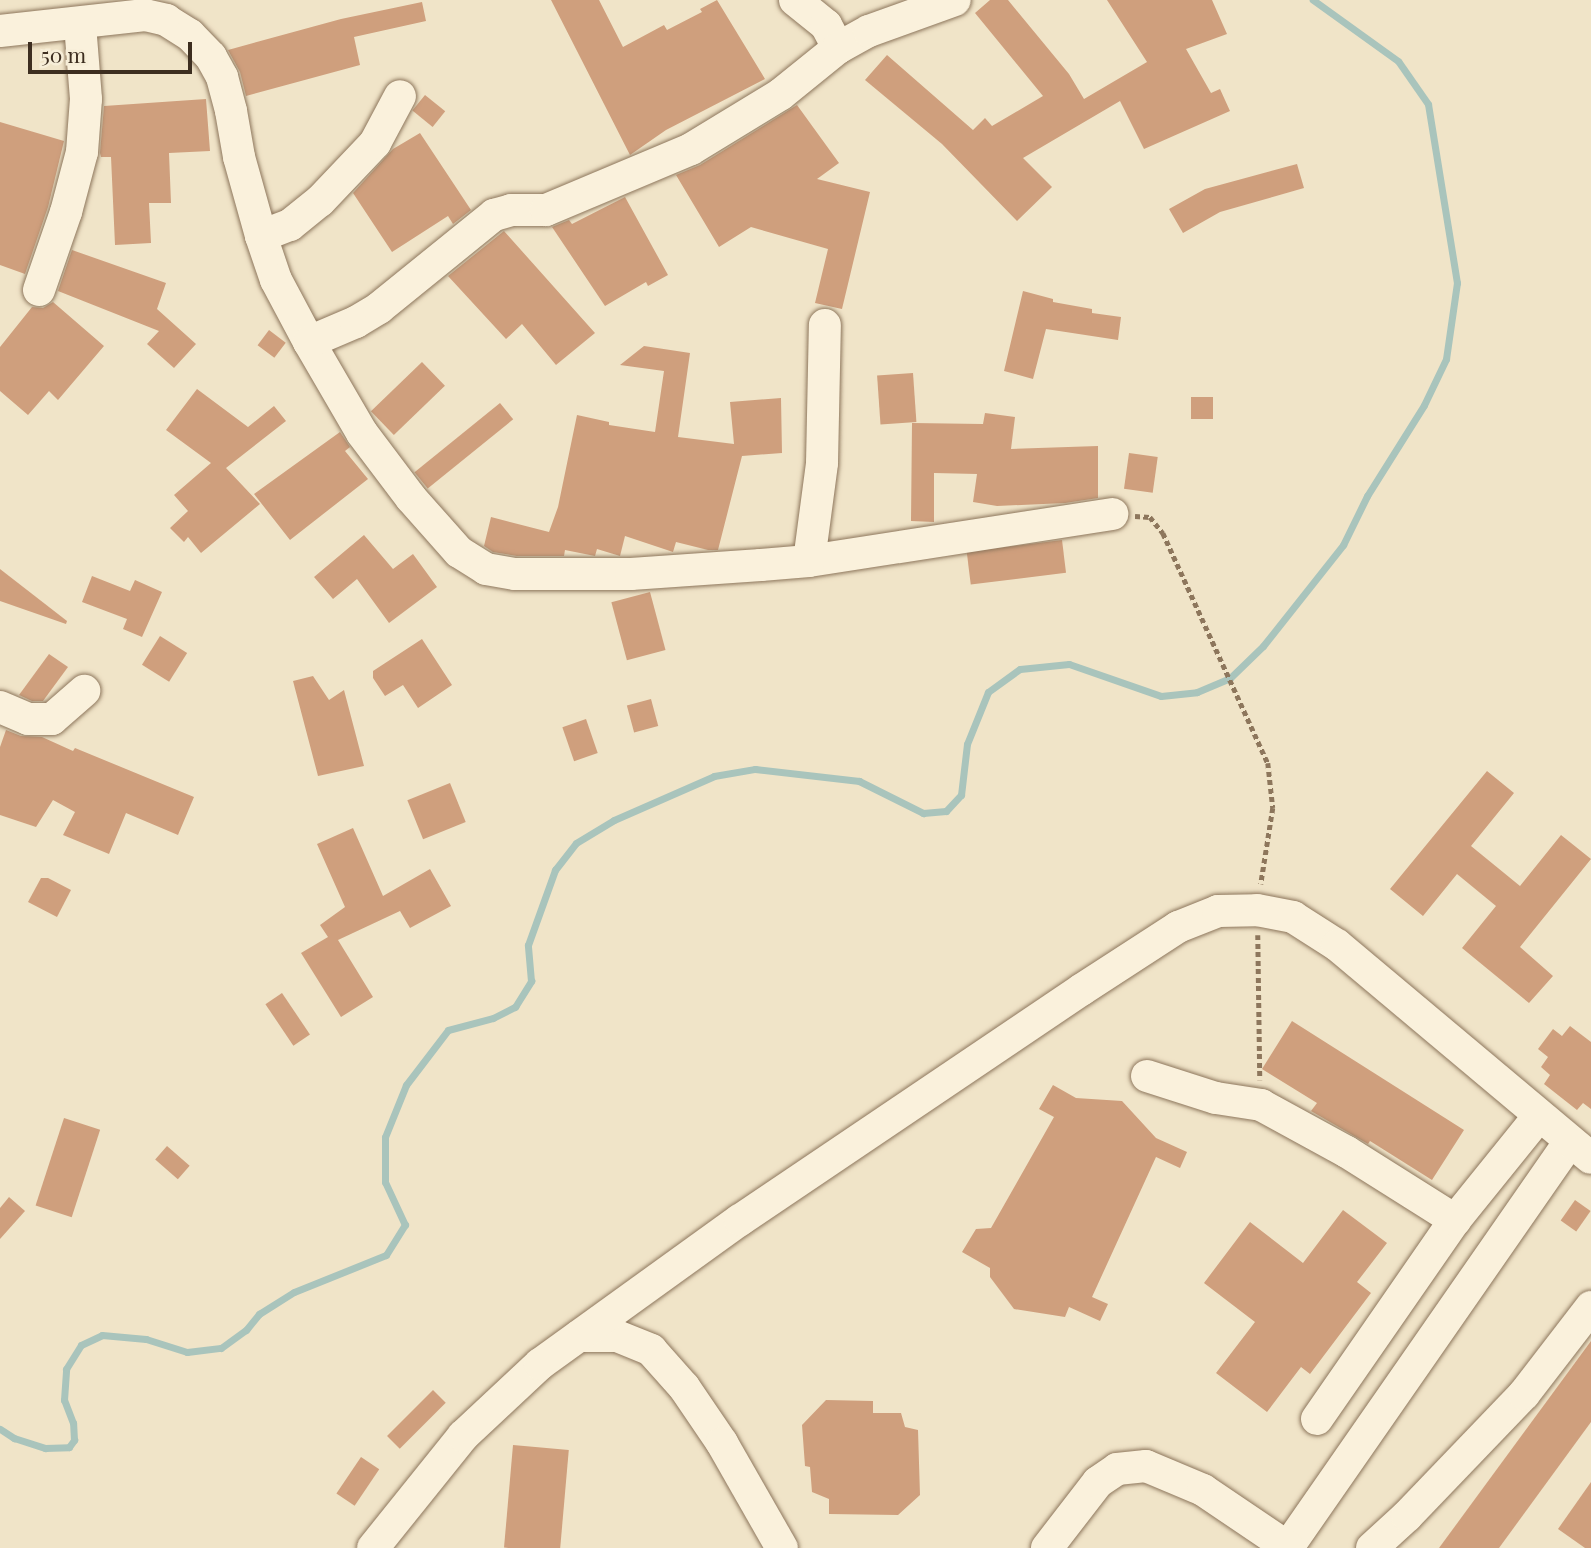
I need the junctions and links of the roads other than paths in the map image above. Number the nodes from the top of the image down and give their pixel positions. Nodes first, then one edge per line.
1 (179, 0) edge
2 (795, 0) edge
3 (955, 0) edge
4 (80, 24) junction
5 (0, 31) edge
6 (190, 35) junction
7 (838, 48) junction
8 (400, 96) dead end
9 (261, 236) junction
10 (39, 290) dead end
11 (825, 325) dead end
12 (309, 342) junction
13 (1112, 514) road end
14 (809, 561) junction
15 (84, 691) dead end
16 (0, 707) edge
17 (1147, 1076) dead end
18 (1539, 1116) junction
19 (1580, 1150) edge
20 (1455, 1220) junction
21 (1591, 1307) edge
22 (579, 1336) junction
23 (1317, 1419) dead end
24 (373, 1548) edge
25 (782, 1548) edge
26 (1047, 1548) edge
27 (1288, 1548) edge
28 (1371, 1548) edge

1 - 6 street
2 - 7 street
3 - 7 street
4 - 5 street
4 - 6 street
4 - 10 street
6 - 9 street
7 - 12 street
8 - 9 street
9 - 12 street
11 - 14 street
12 - 14 street
13 - 14 street
15 - 16 street
17 - 20 street
18 - 19 street
18 - 20 street
18 - 22 street
19 - 27 street
20 - 23 street
21 - 28 street
22 - 24 street
22 - 25 street
26 - 27 street

